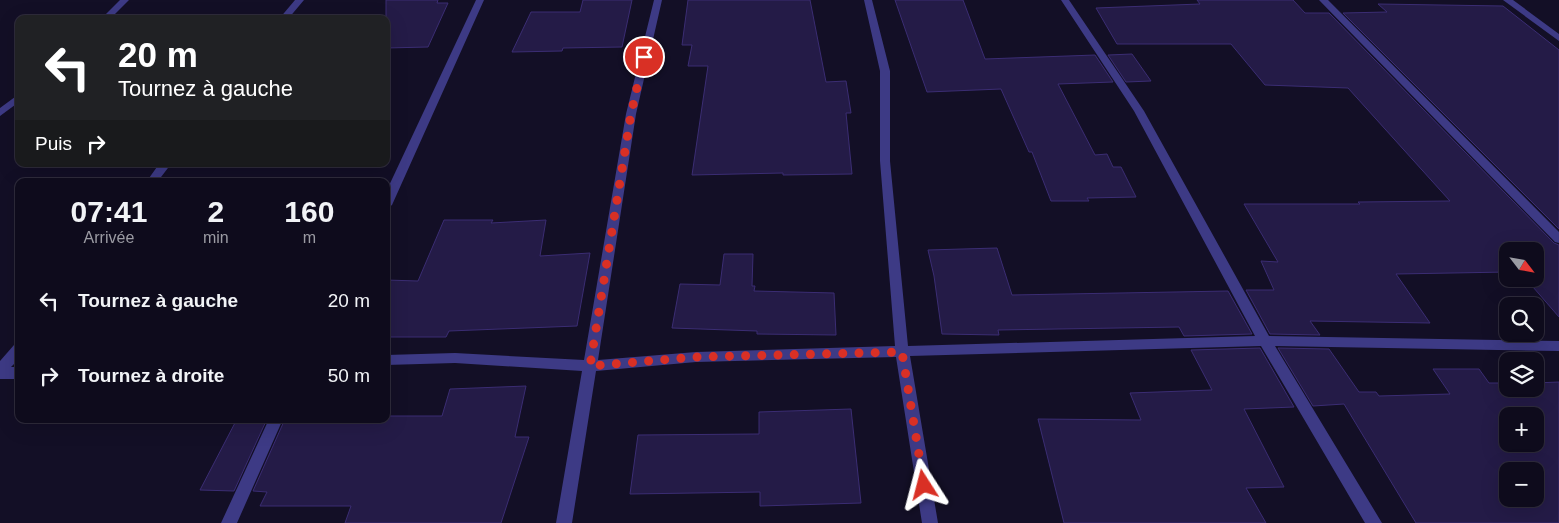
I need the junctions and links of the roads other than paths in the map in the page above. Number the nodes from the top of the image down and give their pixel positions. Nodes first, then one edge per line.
1 (125, 0) edge
2 (300, 0) edge
3 (480, 0) edge
4 (658, 0) edge
5 (868, 0) edge
6 (1065, 0) edge
7 (1323, 0) edge
8 (1507, 0) edge
9 (109, 15) edge
10 (287, 15) edge
11 (1559, 38) edge
12 (15, 101) edge
13 (0, 114) edge
14 (163, 167) edge
15 (154, 178) edge
16 (390, 196) edge
17 (1559, 239) edge
18 (1265, 341) junction
19 (1559, 346) edge
20 (902, 352) junction
21 (15, 354) edge
22 (390, 360) edge
23 (590, 366) junction
24 (0, 372) edge
25 (15, 372) edge
26 (274, 423) edge
27 (229, 523) edge
28 (564, 523) edge
29 (930, 523) edge
30 (1374, 523) edge

1 - 9 street
2 - 10 street
3 - 16 street
4 - 23 street
5 - 20 street
6 - 18 street
7 - 17 street
8 - 11 street
12 - 13 street
14 - 15 street
18 - 19 street
18 - 20 street
18 - 30 street
20 - 23 street
20 - 29 street
21 - 24 street
22 - 23 street
23 - 28 street
24 - 25 street
26 - 27 street

